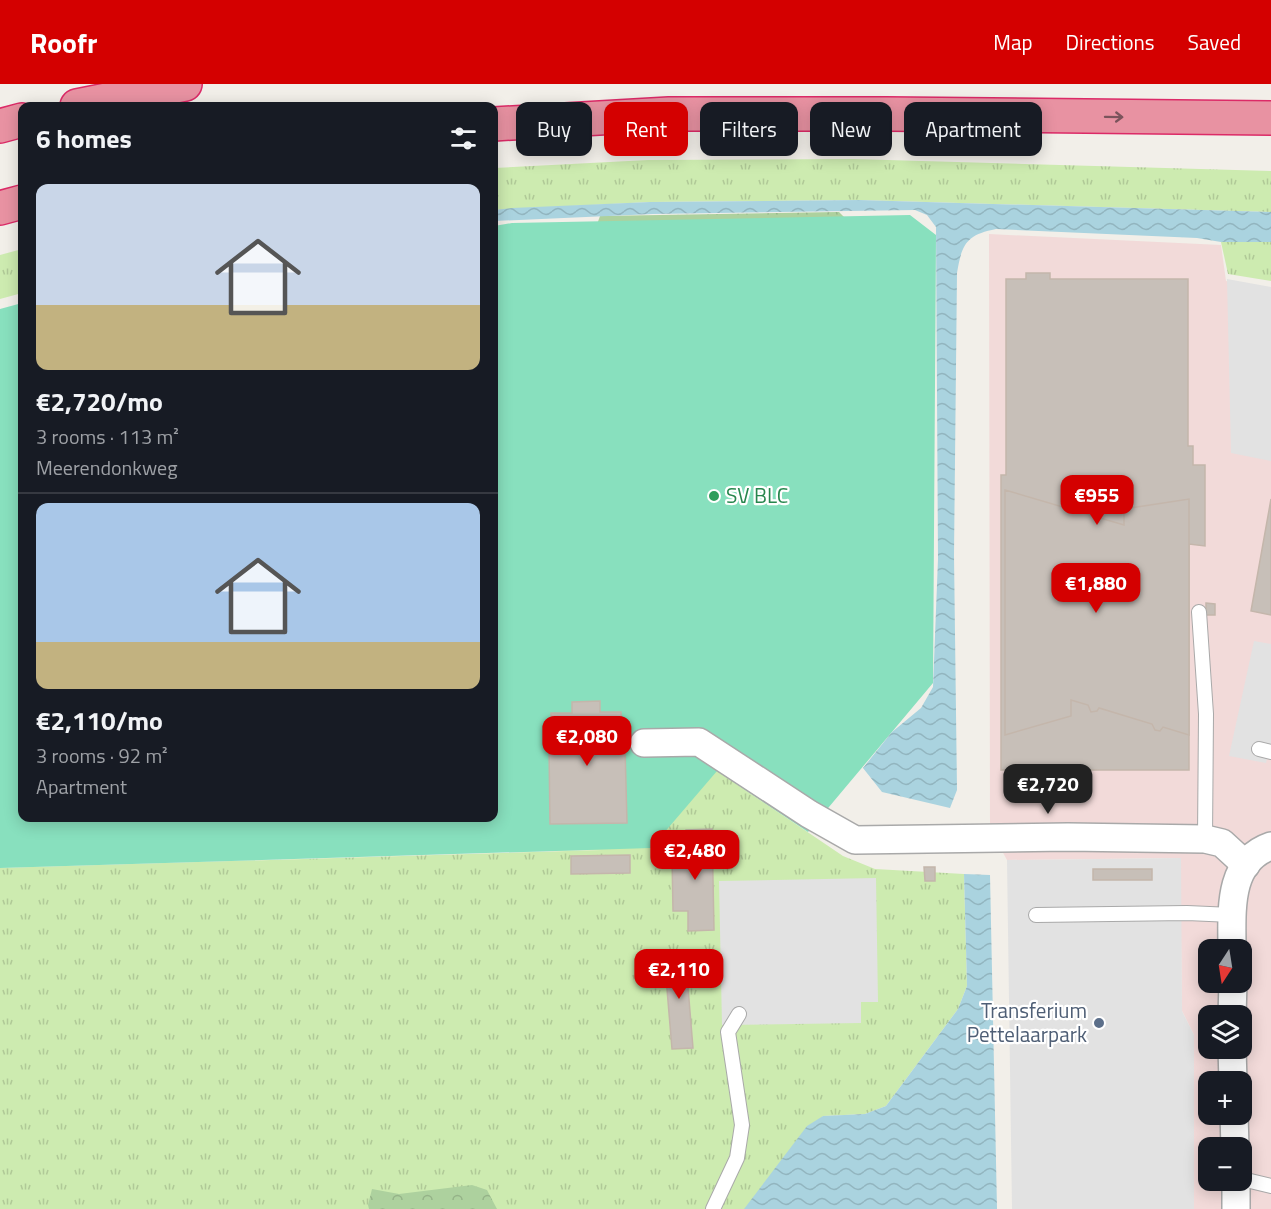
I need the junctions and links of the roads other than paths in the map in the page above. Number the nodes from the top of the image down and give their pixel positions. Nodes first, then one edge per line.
1 (185, 84) edge
2 (97, 102) edge
3 (1271, 118) edge
4 (18, 121) edge
5 (498, 124) edge
6 (0, 126) edge
7 (18, 203) edge
8 (0, 208) edge
9 (1199, 612) dead end
10 (644, 742) dead end
11 (1205, 839) junction
12 (1271, 846) edge
13 (1246, 865) junction
14 (1036, 915) dead end
15 (1232, 915) junction
16 (1232, 939) edge
17 (739, 1014) dead end
18 (1252, 1181) edge
19 (1271, 1186) edge
20 (1236, 1191) edge
21 (712, 1209) edge
22 (1236, 1209) edge

1 - 2 highway
5 -> 3 highway
4 - 6 highway
7 - 8 highway
9 - 11 lane
10 - 11 street
11 - 13 street
12 - 13 street
13 - 15 street
14 - 15 lane
15 - 16 street
17 - 21 lane
18 - 19 lane
20 - 22 street

